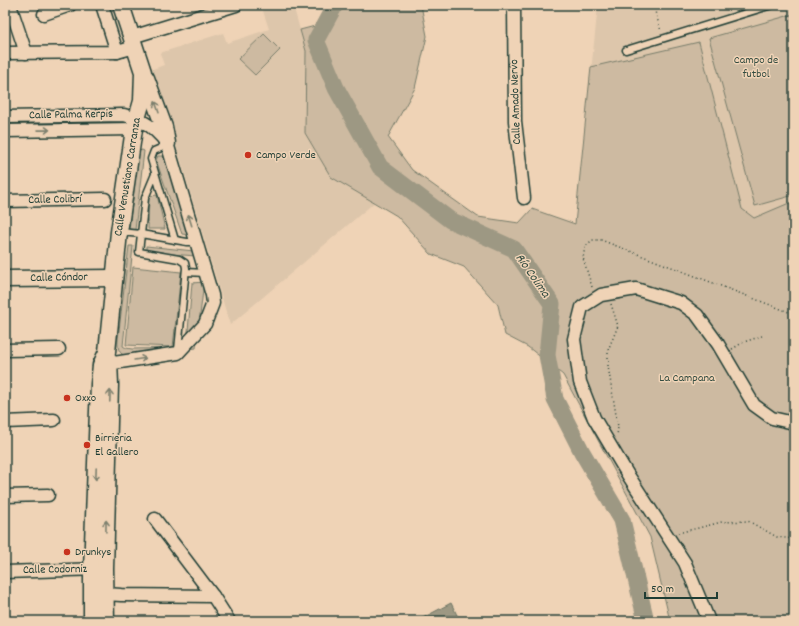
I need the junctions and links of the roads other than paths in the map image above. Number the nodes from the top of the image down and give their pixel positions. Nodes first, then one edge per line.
1 (10, 5) edge
2 (70, 5) edge
3 (102, 5) edge
4 (121, 5) edge
5 (236, 5) edge
6 (514, 5) edge
7 (772, 5) edge
8 (44, 14) dead end
9 (133, 42) junction
10 (626, 50) dead end
11 (117, 52) junction
12 (5, 53) edge
13 (26, 53) junction
14 (143, 72) junction
15 (5, 116) edge
16 (136, 124) junction
17 (5, 131) edge
18 (167, 144) junction
19 (155, 174) junction
20 (524, 198) dead end
21 (105, 199) dead end
22 (5, 201) edge
23 (119, 232) junction
24 (141, 234) junction
25 (175, 240) junction
26 (197, 242) junction
27 (186, 272) junction
28 (206, 273) junction
29 (114, 278) junction
30 (5, 279) edge
31 (60, 349) dead end
32 (5, 350) edge
33 (178, 353) junction
34 (106, 361) junction
35 (54, 420) dead end
36 (5, 422) edge
37 (794, 422) edge
38 (48, 495) dead end
39 (5, 496) edge
40 (154, 519) dead end
41 (99, 570) junction
42 (5, 572) edge
43 (213, 596) junction
44 (101, 601) junction
45 (92, 621) edge
46 (106, 621) edge
47 (229, 621) edge
48 (709, 621) edge

1 - 13 street
2 - 8 street
3 - 11 street
4 - 9 street, Calle Venustiano Carranza
5 - 9 street
6 - 20 street, Calle Amado Nervo
7 - 10 lane
9 - 11 street
9 - 14 street, Calle Venustiano Carranza
11 - 13 street
12 - 13 street
14 - 16 street, Calle Venustiano Carranza
18 -> 14 street
15 - 16 street, Calle Palma Kerpis
17 -> 16 street, Calle Palma Kerpis
16 - 18 street
16 - 23 street, Calle Venustiano Carranza
18 - 19 lane
26 -> 18 street
19 - 24 lane
19 - 25 lane
21 - 22 street, Calle Colibrí
23 - 24 lane
23 - 29 street, Calle Venustiano Carranza
24 - 25 lane
24 - 27 lane
25 - 26 lane
26 - 28 street
27 - 28 lane
27 - 33 lane
28 - 33 street
29 - 30 street, Calle Cóndor
29 - 34 street, Calle Venustiano Carranza
31 - 32 street
34 -> 33 street
34 - 41 street, Calle Venustiano Carranza
35 - 36 street
37 - 48 street
38 - 39 street
40 - 43 street
41 - 42 street, Calle Codorniz
41 - 44 street, Calle Venustiano Carranza
43 - 44 street
43 - 47 street
44 - 45 street, Calle Venustiano Carranza
44 - 46 street, Calle Venustiano Carranza

